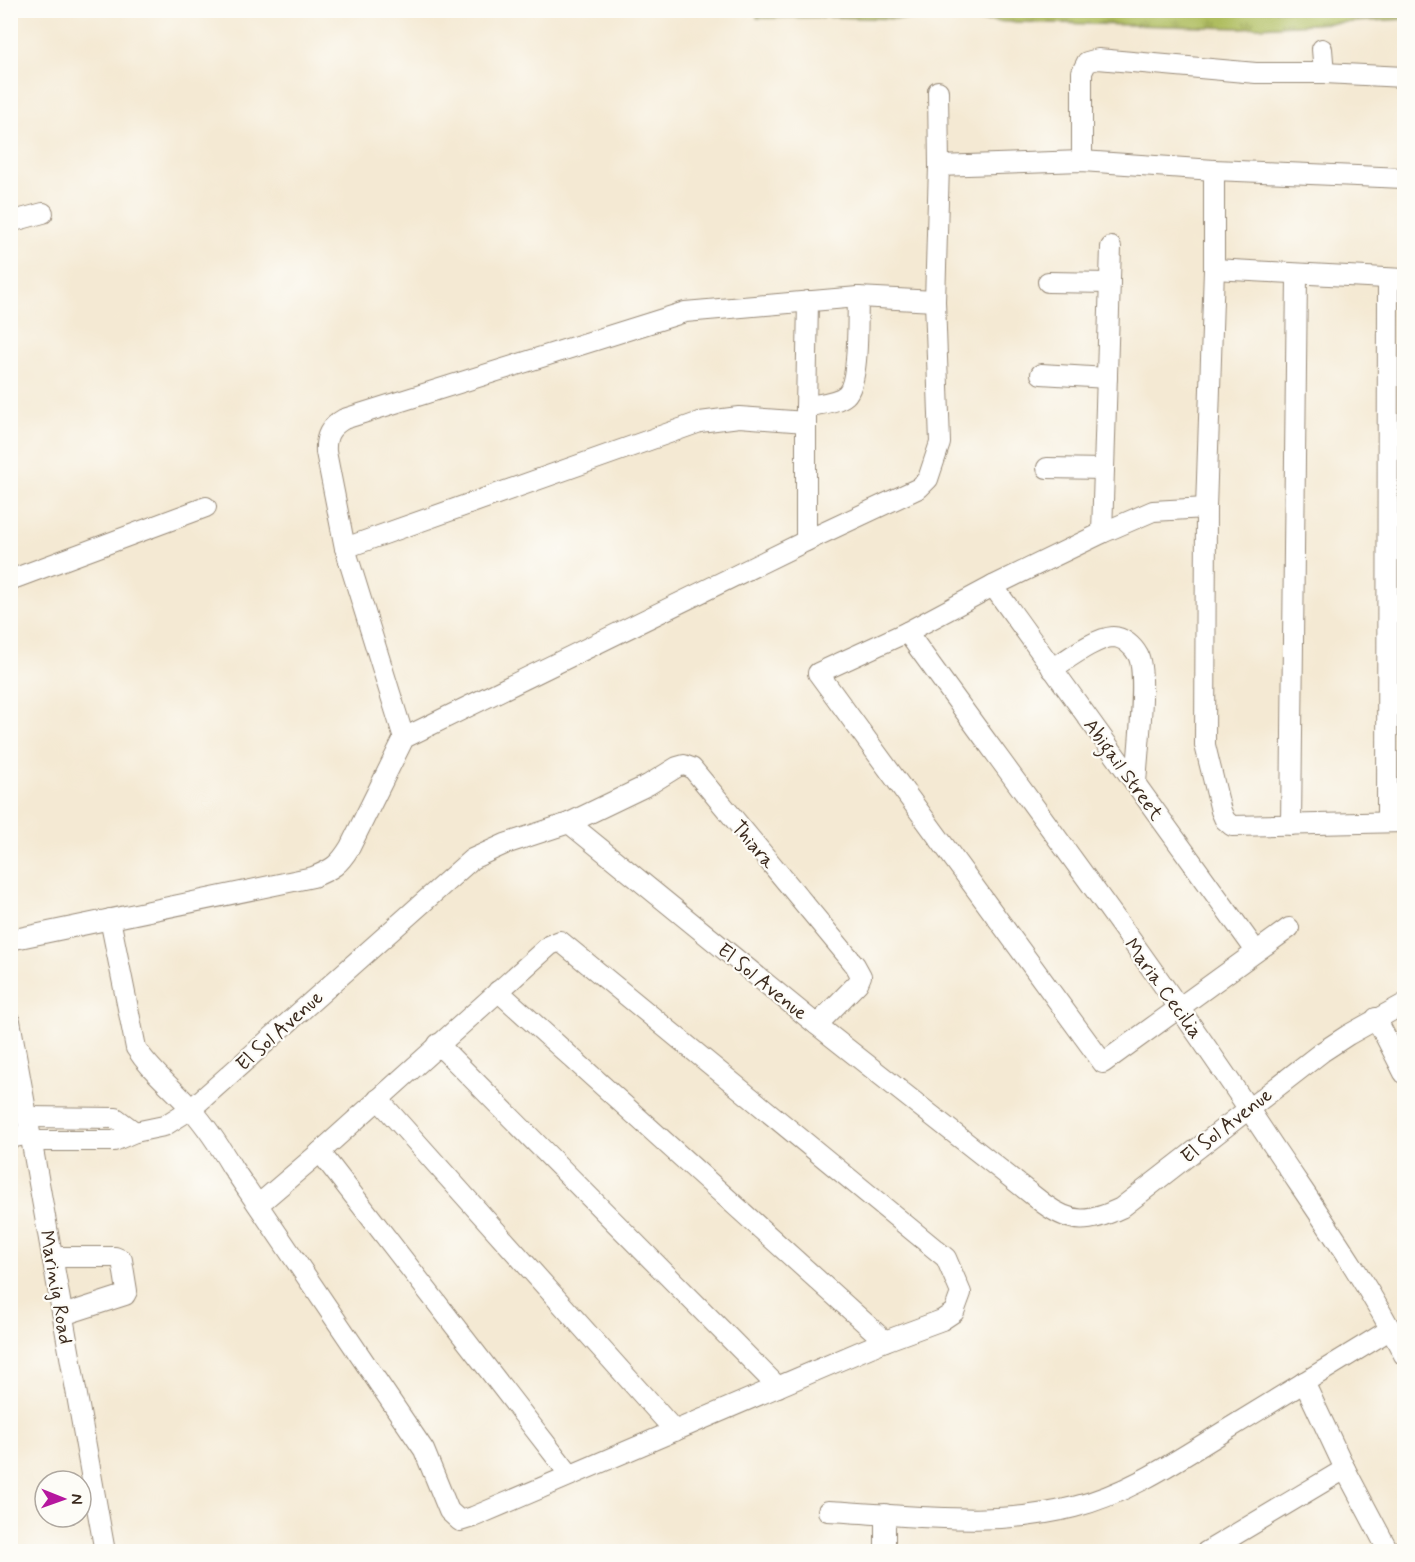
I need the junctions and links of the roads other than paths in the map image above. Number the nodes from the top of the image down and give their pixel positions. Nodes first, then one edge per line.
1 (1322, 49) dead end
2 (1324, 73) junction
3 (1404, 77) edge
4 (938, 91) dead end
5 (1082, 160) junction
6 (939, 166) junction
7 (1214, 170) junction
8 (1404, 178) edge
9 (43, 213) dead end
10 (10, 222) edge
11 (1111, 247) dead end
12 (1215, 269) junction
13 (1297, 274) junction
14 (1396, 279) edge
15 (1048, 282) dead end
16 (1110, 283) junction
17 (858, 297) junction
18 (808, 301) junction
19 (935, 301) junction
20 (1041, 374) dead end
21 (1107, 378) junction
22 (806, 415) junction
23 (1047, 468) dead end
24 (1104, 469) junction
25 (206, 507) dead end
26 (1206, 508) junction
27 (1102, 533) junction
28 (806, 541) junction
29 (345, 548) junction
30 (10, 580) edge
31 (993, 586) junction
32 (907, 632) junction
33 (1052, 669) junction
34 (404, 738) junction
35 (1136, 784) junction
36 (1396, 822) edge
37 (569, 823) junction
38 (1291, 825) junction
39 (110, 920) junction
40 (1289, 928) dead end
41 (10, 940) edge
42 (1256, 951) junction
43 (498, 991) junction
44 (1404, 1004) edge
45 (1179, 1008) junction
46 (1376, 1018) junction
47 (10, 1022) edge
48 (818, 1025) junction
49 (438, 1044) junction
50 (1404, 1073) edge
51 (378, 1099) junction
52 (1248, 1107) junction
53 (191, 1109) junction
54 (84, 1118) junction
55 (30, 1131) junction
56 (135, 1132) junction
57 (10, 1138) edge
58 (84, 1141) junction
59 (320, 1152) junction
60 (258, 1205) junction
61 (52, 1257) junction
62 (63, 1315) junction
63 (1391, 1329) junction
64 (885, 1341) junction
65 (1404, 1355) edge
66 (1304, 1382) junction
67 (778, 1387) junction
68 (675, 1431) junction
69 (1346, 1469) junction
70 (570, 1475) junction
71 (828, 1511) dead end
72 (885, 1514) junction
73 (105, 1551) edge
74 (885, 1551) edge
75 (1206, 1551) edge
76 (1389, 1551) edge

1 - 2 street
2 - 3 street
2 - 5 street
4 - 6 street
5 - 6 street
5 - 7 street
6 - 19 street
7 - 8 street
7 - 12 street
9 - 10 street
11 - 16 street
12 - 13 street
12 - 26 street
13 - 14 street
13 - 38 street
14 - 36 street
15 - 16 street
16 - 21 street
17 - 18 street
17 - 19 street
17 - 22 street
18 - 22 street
18 - 29 street
19 - 28 street
20 - 21 street
21 - 24 street
22 - 28 street
22 - 29 street
23 - 24 street
24 - 27 street
25 - 30 street
26 - 27 street
26 - 38 street
27 - 31 street
28 - 34 street
29 - 34 street
31 - 32 street
31 - 33 street, Abigail Street
32 - 45 street, Maria Cecilia
32 - 45 street
33 - 35 street, Abigail Street
33 - 35 street
34 - 39 street
35 - 42 street, Abigail Street
36 - 38 street
37 - 48 street, El Sol Avenue
37 - 48 street, Thiara
37 - 53 street, El Sol Avenue
39 - 41 street
39 - 53 street
40 - 42 street
42 - 45 street
43 - 49 street
43 - 64 street
43 - 64 street
44 - 46 street, El Sol Avenue
45 - 52 street, Maria Cecilia
46 - 50 street
46 - 52 street, El Sol Avenue
47 - 55 street, Marinig Road
48 - 52 street, El Sol Avenue
49 - 51 street
49 - 67 street
51 - 59 street
51 - 68 street
52 - 63 street, Maria Cecilia
53 - 56 street, El Sol Avenue
53 - 60 street
54 - 55 street
54 - 56 street
54 - 58 street
55 - 57 street
55 - 58 street, El Sol Avenue
55 - 61 street, Marinig Road
56 - 58 street, El Sol Avenue
59 - 60 street
59 - 70 street
60 - 70 street
61 - 62 street, Marinig Road
61 - 62 street
62 - 73 street, Marinig Road
63 - 65 street, Maria Cecilia
63 - 66 street
64 - 67 street
66 - 69 street
66 - 72 street
67 - 68 street
68 - 70 street
69 - 75 street
69 - 76 street
71 - 72 street
72 - 74 street

